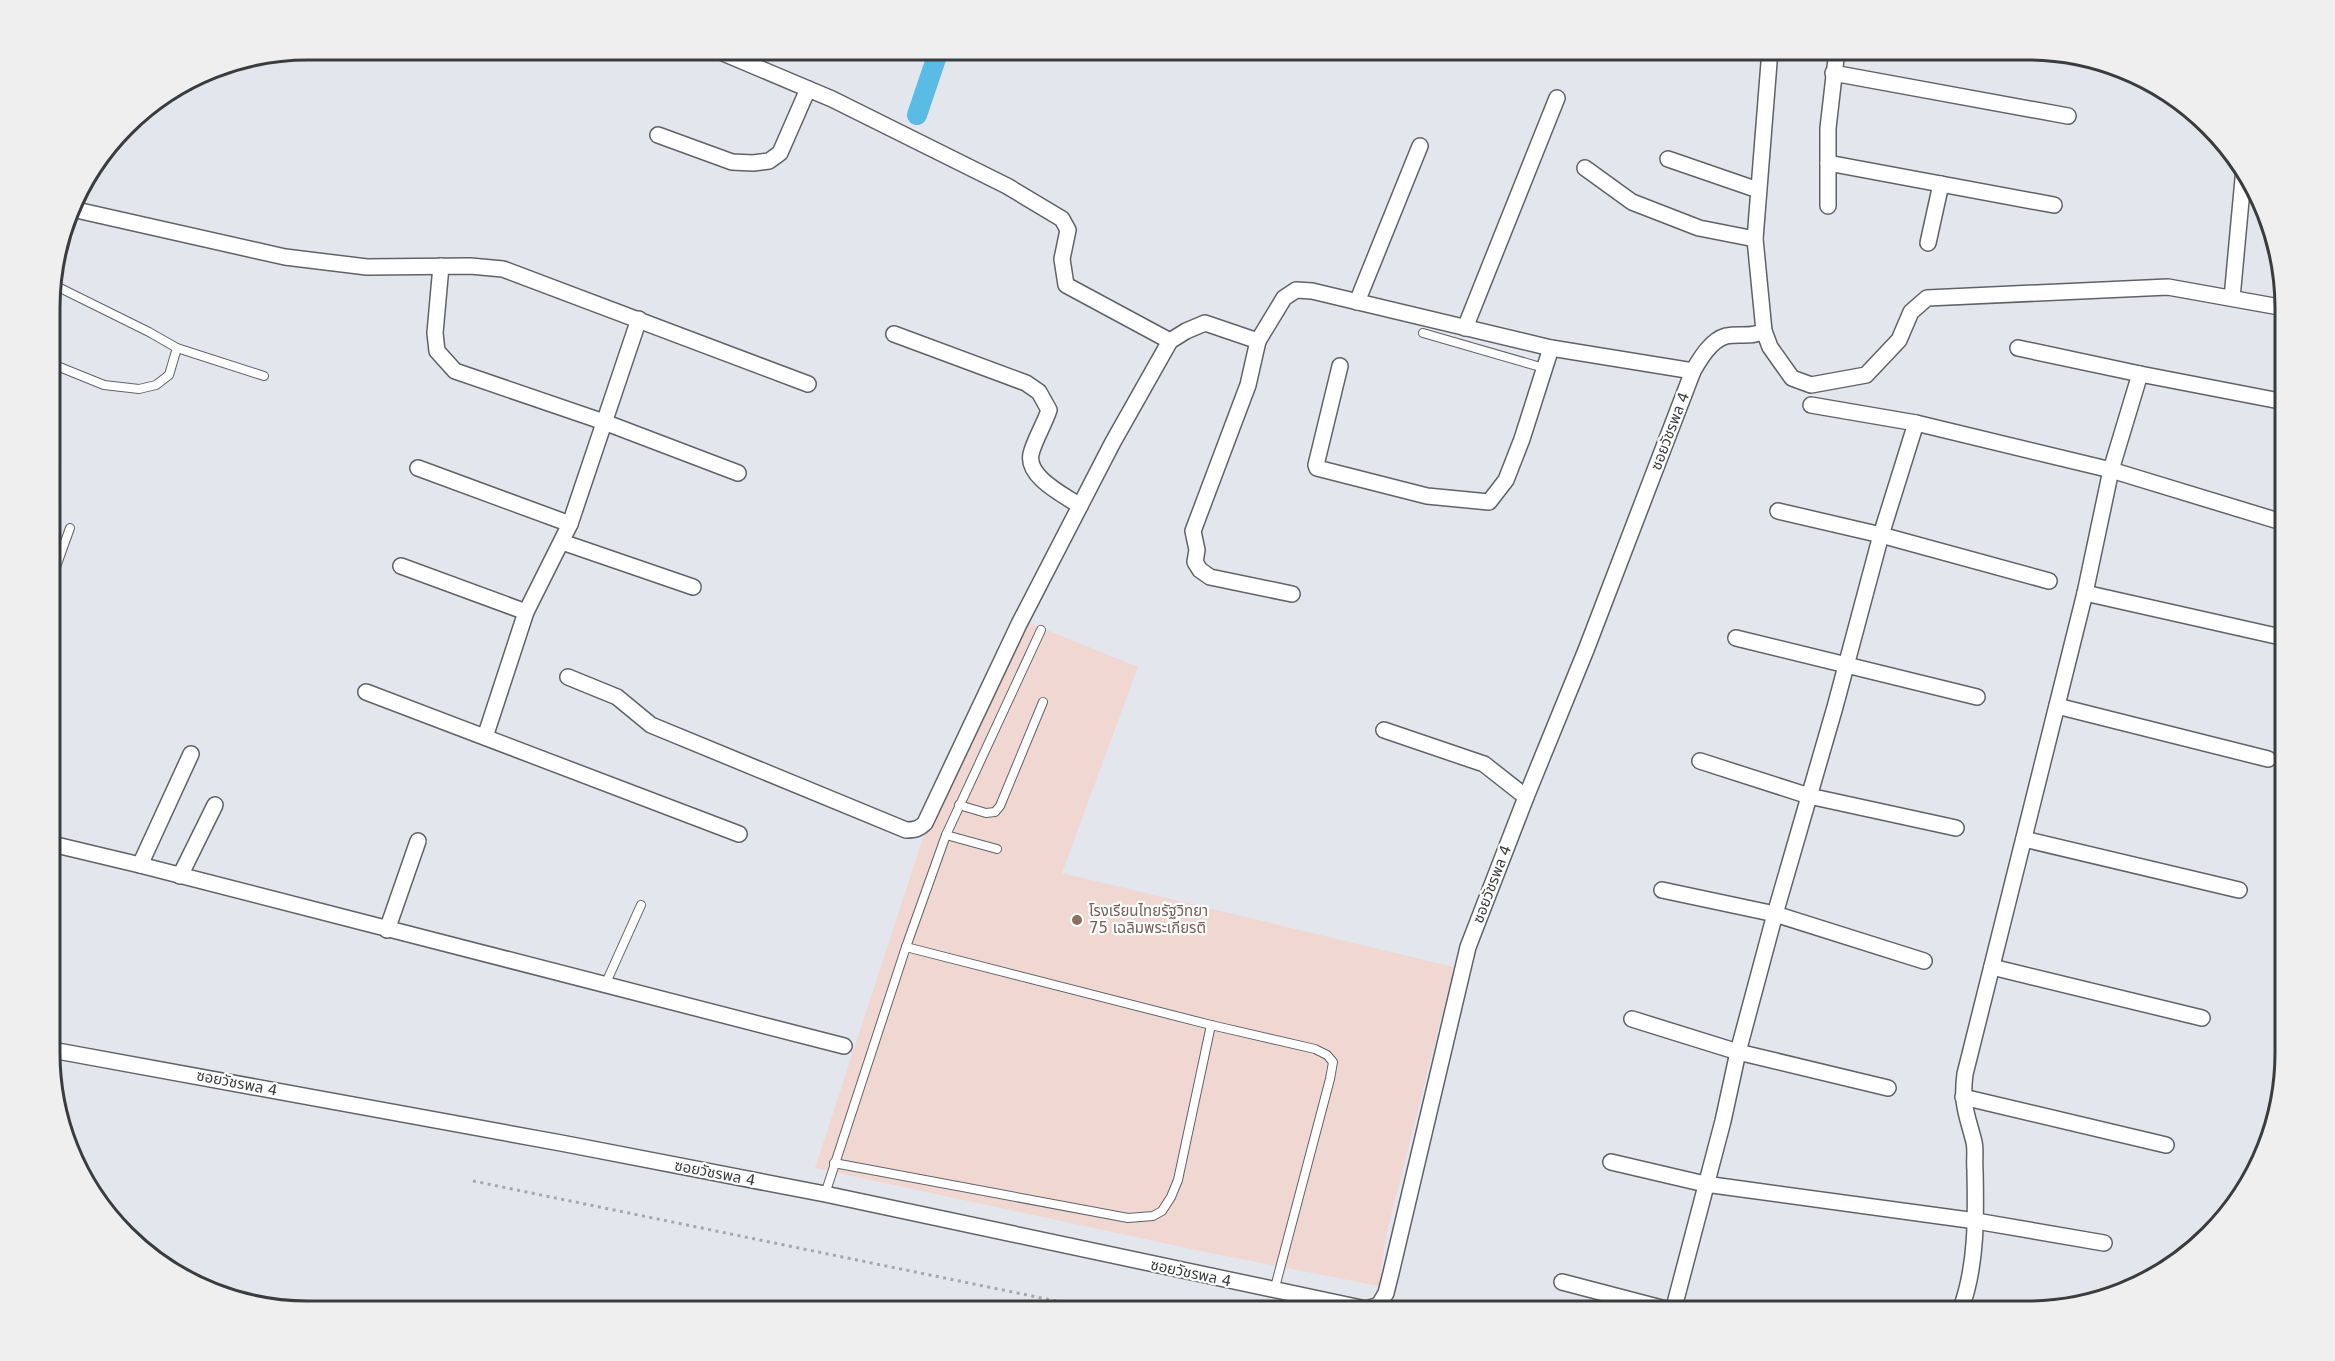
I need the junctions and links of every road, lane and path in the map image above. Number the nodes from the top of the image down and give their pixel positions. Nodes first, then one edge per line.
1 (740, 60) edge
2 (1769, 60) edge
3 (1835, 60) edge
4 (1833, 73) junction
5 (808, 89) junction
6 (1557, 98) dead end
7 (2068, 116) dead end
8 (658, 135) dead end
9 (1420, 146) dead end
10 (1668, 159) dead end
11 (1828, 163) junction
12 (1585, 168) dead end
13 (1941, 184) junction
14 (2242, 185) edge
15 (1758, 190) junction
16 (2054, 205) dead end
17 (1828, 206) dead end
18 (80, 211) edge
19 (1755, 239) junction
20 (1928, 243) dead end
21 (441, 267) junction
22 (61, 289) edge
23 (2232, 298) junction
24 (1357, 302) junction
25 (2275, 306) edge
26 (639, 319) junction
27 (1465, 328) junction
28 (1764, 331) junction
29 (1423, 333) dead end
30 (894, 334) dead end
31 (1258, 340) junction
32 (1170, 341) junction
33 (177, 348) junction
34 (1551, 348) junction
35 (2018, 348) dead end
36 (1340, 366) dead end
37 (60, 367) edge
38 (1544, 368) junction
39 (1693, 371) junction
40 (2140, 374) junction
41 (264, 376) dead end
42 (808, 384) dead end
43 (2275, 400) edge
44 (1812, 405) dead end
45 (604, 422) junction
46 (1916, 423) junction
47 (418, 468) dead end
48 (2111, 470) junction
49 (738, 473) dead end
50 (1080, 506) junction
51 (1778, 511) dead end
52 (2275, 520) edge
53 (570, 524) junction
54 (70, 528) dead end
55 (1881, 535) junction
56 (562, 542) junction
57 (60, 556) edge
58 (401, 566) dead end
59 (2049, 581) dead end
60 (693, 587) dead end
61 (2085, 593) junction
62 (1292, 594) dead end
63 (526, 612) junction
64 (1041, 630) dead end
65 (2275, 636) edge
66 (1736, 638) dead end
67 (1845, 665) junction
68 (568, 677) dead end
69 (366, 692) dead end
70 (1977, 697) dead end
71 (1043, 702) dead end
72 (2057, 706) junction
73 (1384, 730) dead end
74 (485, 737) junction
75 (191, 754) dead end
76 (2268, 759) dead end
77 (1700, 761) dead end
78 (1809, 796) junction
79 (1526, 797) junction
80 (215, 805) dead end
81 (959, 805) junction
82 (1956, 828) dead end
83 (739, 834) dead end
84 (946, 835) junction
85 (2024, 839) junction
86 (418, 841) dead end
87 (60, 846) edge
88 (997, 849) dead end
89 (140, 865) junction
90 (180, 876) junction
91 (1662, 890) dead end
92 (2239, 890) dead end
93 (641, 905) dead end
94 (1775, 914) junction
95 (387, 930) junction
96 (906, 947) junction
97 (1924, 961) dead end
98 (1992, 967) junction
99 (605, 986) junction
100 (2202, 1018) dead end
101 (1632, 1019) dead end
102 (1211, 1025) junction
103 (844, 1046) dead end
104 (60, 1051) edge
105 (1738, 1052) junction
106 (1888, 1088) dead end
107 (1963, 1097) junction
108 (2166, 1145) dead end
109 (1611, 1162) dead end
110 (834, 1163) junction
111 (473, 1181) dead end
112 (1705, 1184) junction
113 (825, 1194) junction
114 (1976, 1221) junction
115 (2104, 1243) dead end
116 (1562, 1282) dead end
117 (1274, 1291) junction
118 (1056, 1301) edge
119 (1325, 1301) edge
120 (1381, 1301) edge
121 (1635, 1301) edge
122 (1676, 1301) edge
123 (1964, 1301) edge

1 - 5 street
2 - 15 street
3 - 4 street
4 - 7 street
4 - 11 street
5 - 8 street
5 - 32 street
6 - 27 street
9 - 24 street
10 - 15 street
11 - 13 street
11 - 17 street
12 - 19 street
13 - 16 street
13 - 20 street
14 - 23 street
15 - 19 street
18 - 21 street
19 - 28 street
21 - 26 street
21 - 45 street
22 - 33 lane
23 - 25 street
23 - 28 street
24 - 27 street
24 - 31 street
26 - 42 street
26 - 45 street
27 - 34 street
28 - 39 street, ซอยวัชรพล 4
29 - 38 lane
30 - 50 street
31 - 32 street
31 - 62 street
32 - 50 street
33 - 37 lane
33 - 41 lane
34 - 38 street
34 - 39 street
35 - 40 street
36 - 38 street
39 - 79 street, ซอยวัชรพล 4
40 - 43 street
40 - 48 street
44 - 46 street
45 - 49 street
45 - 53 street
46 - 48 street
46 - 55 street
47 - 53 street
48 - 52 street
48 - 61 street
50 - 68 street
51 - 55 street
53 - 56 street
54 - 57 lane
55 - 59 street
55 - 67 street
56 - 60 street
56 - 63 street
58 - 63 street
61 - 65 street
61 - 72 street
63 - 74 street
64 - 81 lane
66 - 67 street
67 - 70 street
67 - 78 street
69 - 74 street
71 - 81 lane
72 - 76 street
72 - 85 street
73 - 79 street
74 - 83 street
75 - 89 street
77 - 78 street
78 - 82 street
78 - 94 street
79 - 120 street, ซอยวัชรพล 4
80 - 90 street
81 - 84 lane
84 - 88 lane
84 - 96 lane
85 - 92 street
85 - 98 street
86 - 95 street
87 - 89 street
89 - 90 street
90 - 95 street
91 - 94 street
93 - 99 lane
94 - 97 street
94 - 105 street
95 - 99 street
96 - 102 lane
96 - 110 lane
98 - 100 street
98 - 107 street
99 - 103 street
101 - 105 street
102 - 110 lane
102 - 117 lane
104 - 113 street, ซอยวัชรพล 4
105 - 106 street
105 - 112 street
107 - 108 street
107 - 114 street
109 - 112 street
110 - 113 lane
111 - 118 path
112 - 114 street
112 - 122 street
113 - 117 street, ซอยวัชรพล 4
114 - 115 street
114 - 123 street
116 - 121 street
117 - 119 street, ซอยวัชรพล 4

